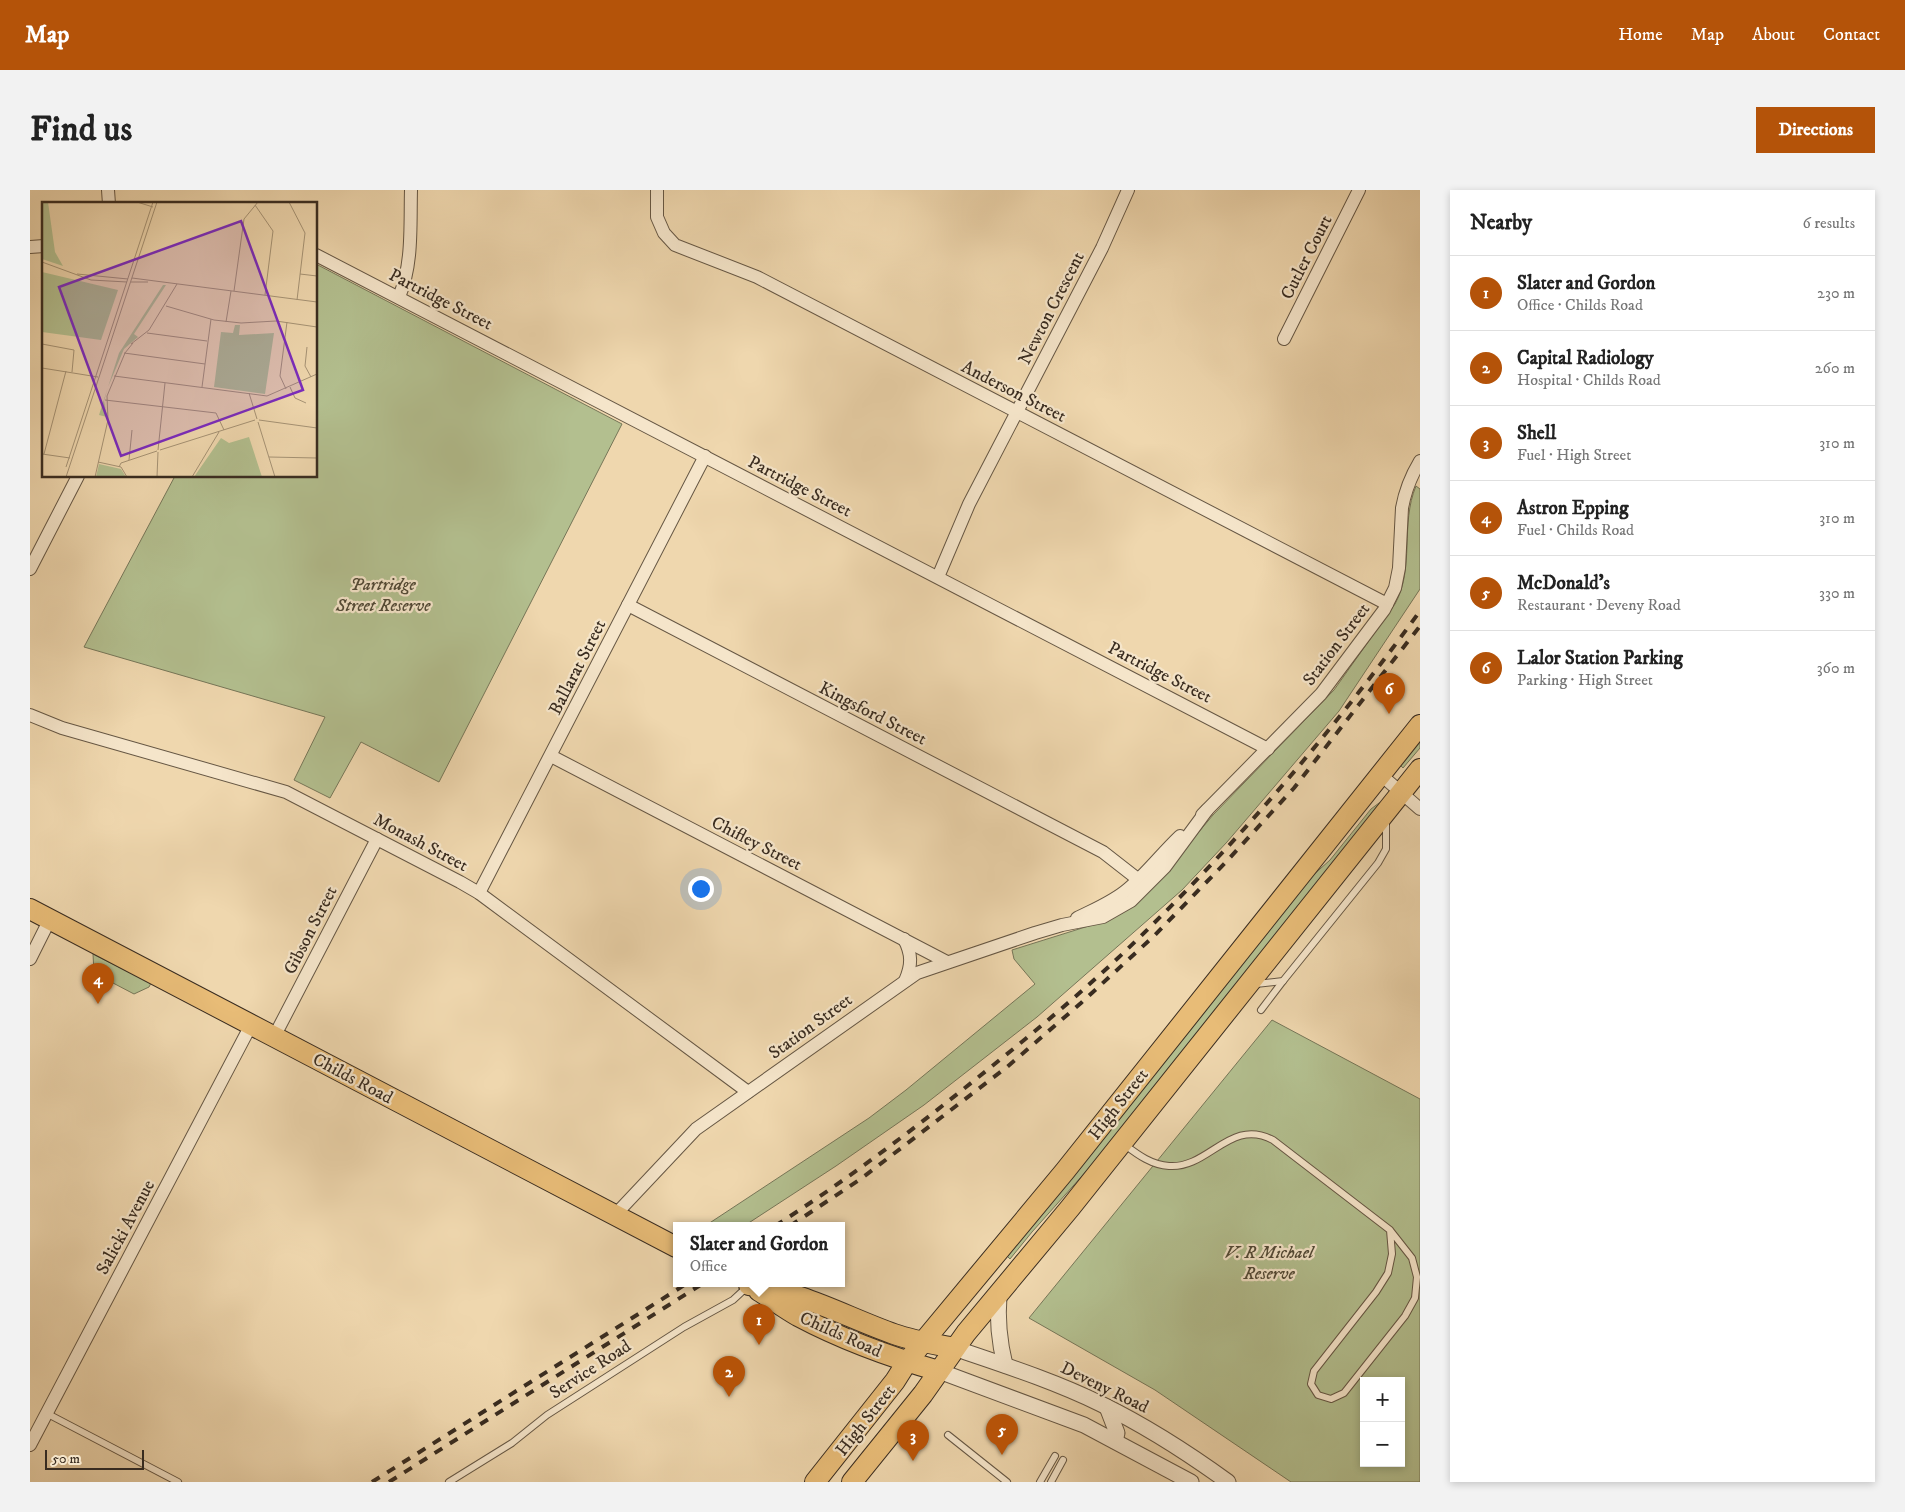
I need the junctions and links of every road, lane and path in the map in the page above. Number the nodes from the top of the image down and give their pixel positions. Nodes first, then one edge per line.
1 (411, 190) edge
2 (657, 190) edge
3 (1128, 190) edge
4 (1359, 190) edge
5 (318, 255) edge
6 (399, 298) junction
7 (1284, 339) dead end
8 (1017, 412) junction
9 (705, 456) junction
10 (1420, 461) edge
11 (77, 478) edge
12 (30, 569) edge
13 (938, 577) junction
14 (1387, 604) junction
15 (628, 606) junction
16 (30, 715) edge
17 (1420, 725) edge
18 (1268, 749) junction
19 (551, 756) junction
20 (1419, 772) edge
21 (1381, 775) junction
22 (1401, 793) junction
23 (1420, 809) edge
24 (1386, 810) junction
25 (377, 839) junction
26 (1142, 881) junction
27 (479, 893) junction
28 (30, 909) edge
29 (50, 919) junction
30 (904, 939) junction
31 (30, 959) edge
32 (947, 962) junction
33 (905, 980) junction
34 (1284, 981) junction
35 (1246, 986) junction
36 (1261, 1010) dead end
37 (251, 1025) junction
38 (274, 1037) junction
39 (748, 1092) junction
40 (1122, 1143) junction
41 (615, 1215) junction
42 (1390, 1230) junction
43 (673, 1245) edge
44 (745, 1287) edge
45 (753, 1287) edge
46 (768, 1287) edge
47 (999, 1295) junction
48 (923, 1342) junction
49 (954, 1348) junction
50 (907, 1362) junction
51 (1005, 1365) junction
52 (939, 1370) junction
53 (1107, 1407) junction
54 (46, 1413) junction
55 (948, 1435) dead end
56 (1115, 1441) junction
57 (30, 1445) edge
58 (1056, 1456) dead end
59 (1063, 1460) dead end
60 (178, 1482) edge
61 (449, 1482) edge
62 (815, 1482) edge
63 (852, 1482) edge
64 (1007, 1482) edge
65 (1040, 1482) edge
66 (1051, 1482) edge
67 (1191, 1482) edge
68 (1228, 1482) edge

1 - 6 street
2 - 8 street, Anderson Street
3 - 8 street, Newton Crescent
4 - 7 street, Cutler Court
5 - 6 street, Partridge Street
6 - 9 street, Partridge Street
8 - 13 street, Newton Crescent
8 - 14 street, Anderson Street
9 - 13 street, Partridge Street
9 - 15 street, Ballarat Street
10 - 14 street, Station Street
11 - 12 street
13 - 18 street, Partridge Street
14 - 18 street, Station Street
15 - 19 street, Ballarat Street
15 - 26 street, Kingsford Street
16 - 25 street, Monash Street
17 - 21 main road, High Street
18 - 26 street, Station Street
19 - 27 street, Ballarat Street
19 - 30 street, Chifley Street
20 - 22 main road, High Street
21 - 22 street
21 - 48 main road, High Street
22 - 23 street
22 - 24 main road, High Street
24 - 34 lane
24 - 35 main road, High Street
25 - 27 street, Monash Street
25 - 38 street, Gibson Street
26 - 32 street, Station Street
27 - 39 street, Monash Street
28 - 29 main road, Childs Road
29 - 31 street
29 - 37 main road, Childs Road
30 - 32 street, Chifley Street
30 - 33 street
32 - 33 street, Station Street
33 - 39 street, Station Street
34 - 35 lane
34 - 36 lane
35 - 40 main road, High Street
37 - 38 main road, Childs Road
37 - 54 street, Salicki Avenue
38 - 41 main road, Childs Road
39 - 41 street, Station Street
40 - 42 lane
40 - 47 main road, High Street
41 - 43 main road, Childs Road
42 - 42 lane
44 - 61 lane, Service Road
45 - 50 main road, Childs Road
46 - 48 main road, Childs Road
47 - 49 main road, High Street
47 - 51 street
48 - 49 main road, Childs Road
48 - 50 main road, High Street
49 - 51 street, Deveny Road
49 - 52 main road, High Street
50 - 52 main road, Childs Road
50 - 62 main road, High Street
51 - 53 street, Deveny Road
52 - 56 street
52 - 63 main road, High Street
53 - 56 street
53 - 68 street, Deveny Road
54 - 57 street, Salicki Avenue
54 - 60 lane
55 - 64 lane
56 - 67 street
58 - 65 lane
59 - 66 lane

